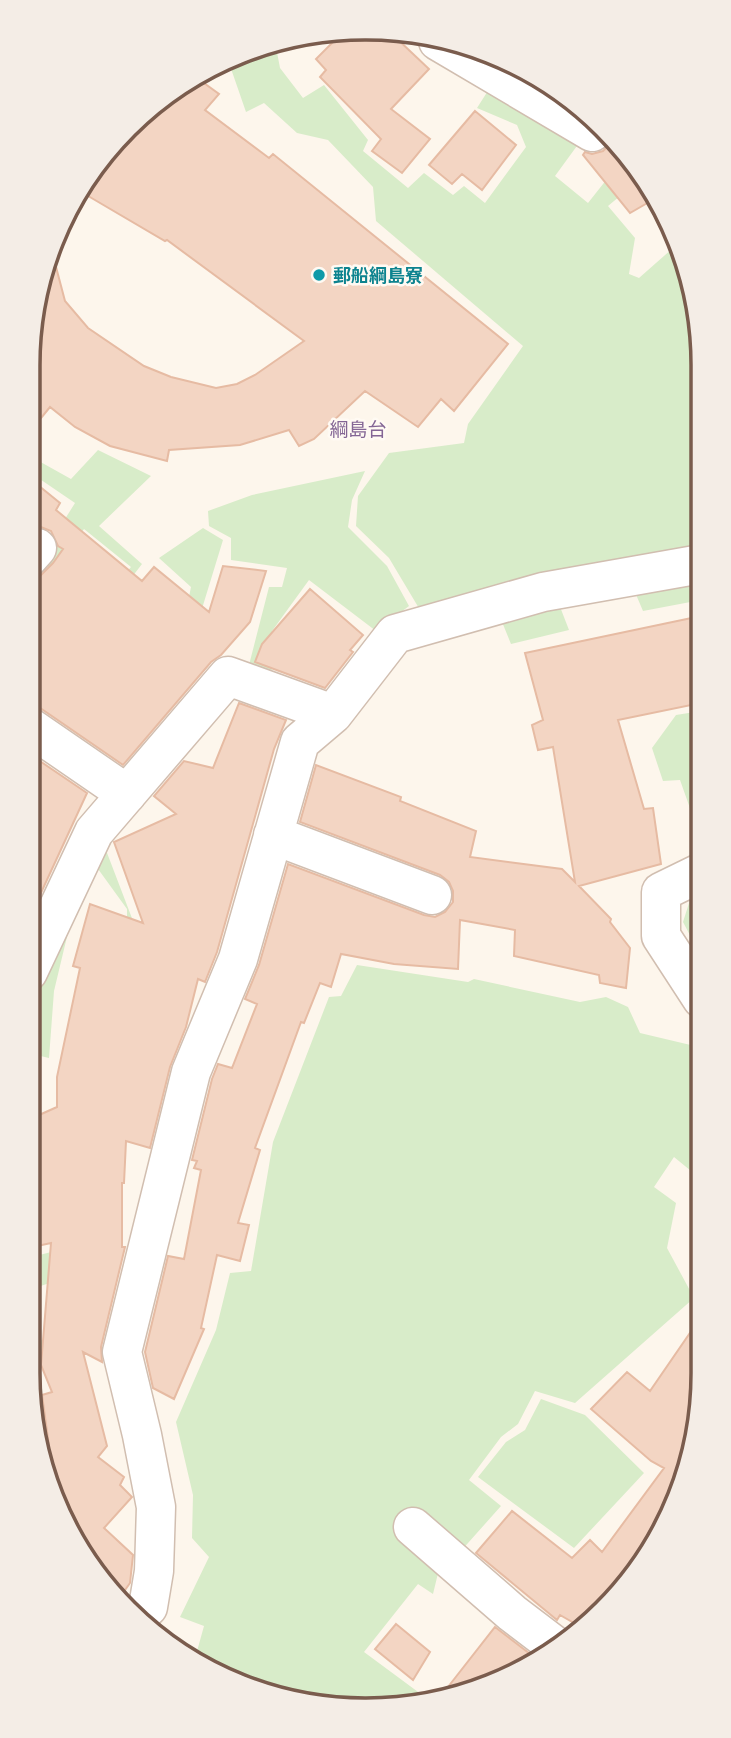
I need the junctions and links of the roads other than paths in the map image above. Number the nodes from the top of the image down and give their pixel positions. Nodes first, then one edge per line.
1 (462, 55) edge
2 (590, 131) edge
3 (691, 566) edge
4 (332, 715) junction
5 (40, 734) edge
6 (127, 794) junction
7 (273, 835) junction
8 (691, 877) edge
9 (432, 895) dead end
10 (40, 922) edge
11 (691, 982) edge
12 (413, 1527) dead end
13 (144, 1610) edge
14 (549, 1641) edge

1 - 2 street
3 - 4 street
4 - 6 street
4 - 7 street
5 - 6 street
6 - 10 street
7 - 9 street
7 - 13 street
8 - 11 street
12 - 14 street

